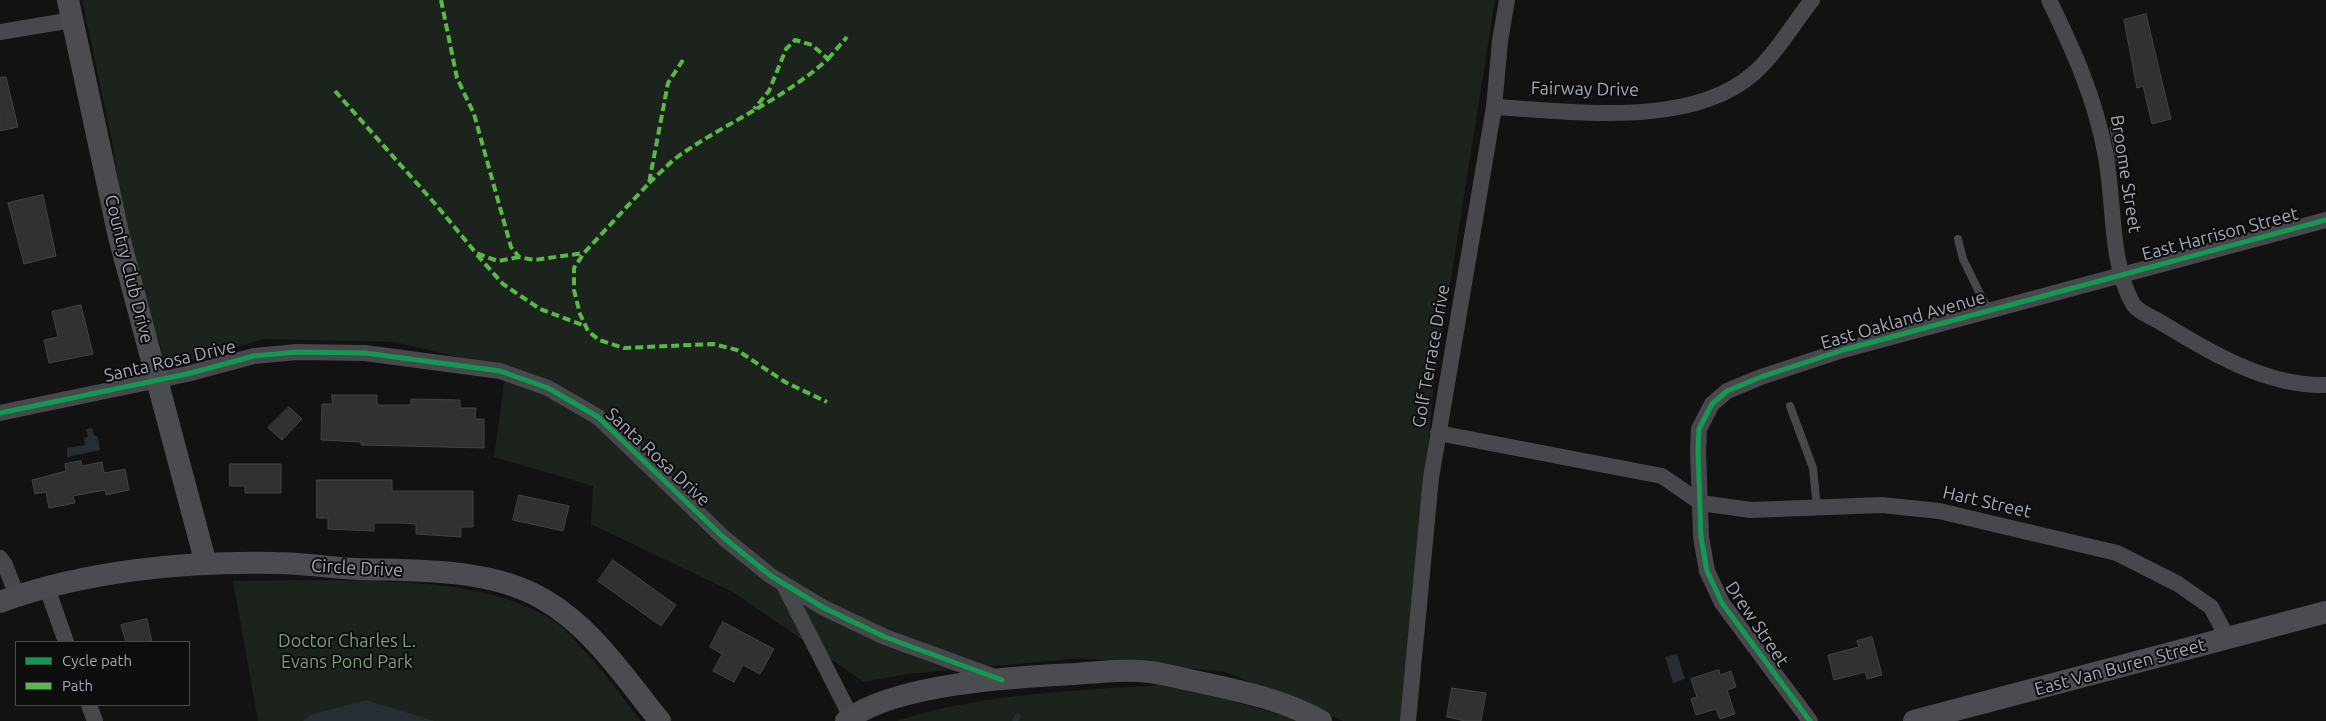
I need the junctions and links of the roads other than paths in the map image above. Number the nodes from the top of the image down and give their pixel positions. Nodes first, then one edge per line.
1 (1506, 0) edge
2 (1812, 0) edge
3 (2049, 0) edge
4 (70, 10) edge
5 (0, 32) edge
6 (1494, 107) junction
7 (2326, 220) edge
8 (1958, 239) dead end
9 (2121, 274) junction
10 (1988, 310) junction
11 (157, 379) junction
12 (2326, 385) edge
13 (1790, 406) dead end
14 (0, 413) edge
15 (1438, 434) junction
16 (1701, 504) junction
17 (1817, 508) junction
18 (0, 558) edge
19 (206, 564) junction
20 (784, 584) junction
21 (47, 588) junction
22 (9, 599) edge
23 (2326, 612) edge
24 (2228, 639) junction
25 (66, 641) edge
26 (1002, 680) junction
27 (89, 706) edge
28 (849, 719) edge
29 (95, 721) edge
30 (660, 721) edge
31 (1322, 721) edge
32 (1408, 721) edge
33 (1810, 721) edge
34 (1914, 721) edge

1 - 6 street, Golf Terrace Drive
2 - 6 street, Fairway Drive
3 - 9 street, Broome Street
4 - 5 street
4 - 11 street, Country Club Drive
6 - 15 street, Golf Terrace Drive
7 - 9 street, East Harrison Street
8 - 10 lane
9 - 10 street, East Oakland Avenue
9 - 12 street
10 - 16 street, East Oakland Avenue
11 - 14 street, Santa Rosa Drive
11 - 19 street, Country Club Drive
11 - 20 street, Santa Rosa Drive
13 - 17 lane
15 - 16 street
15 - 32 street, Golf Terrace Drive
16 - 17 street, Hart Street
16 - 33 street, Drew Street
17 - 24 street, Hart Street
18 - 22 street
19 - 21 street, Circle Drive
19 - 30 street, Circle Drive
20 - 26 street, Santa Rosa Drive
20 - 28 street, Santa Rosa Drive
21 - 22 street, Circle Drive
21 - 25 street
23 - 24 street, East Van Buren Street
24 - 34 street, East Van Buren Street
26 - 28 street
26 - 31 street
27 - 29 street

